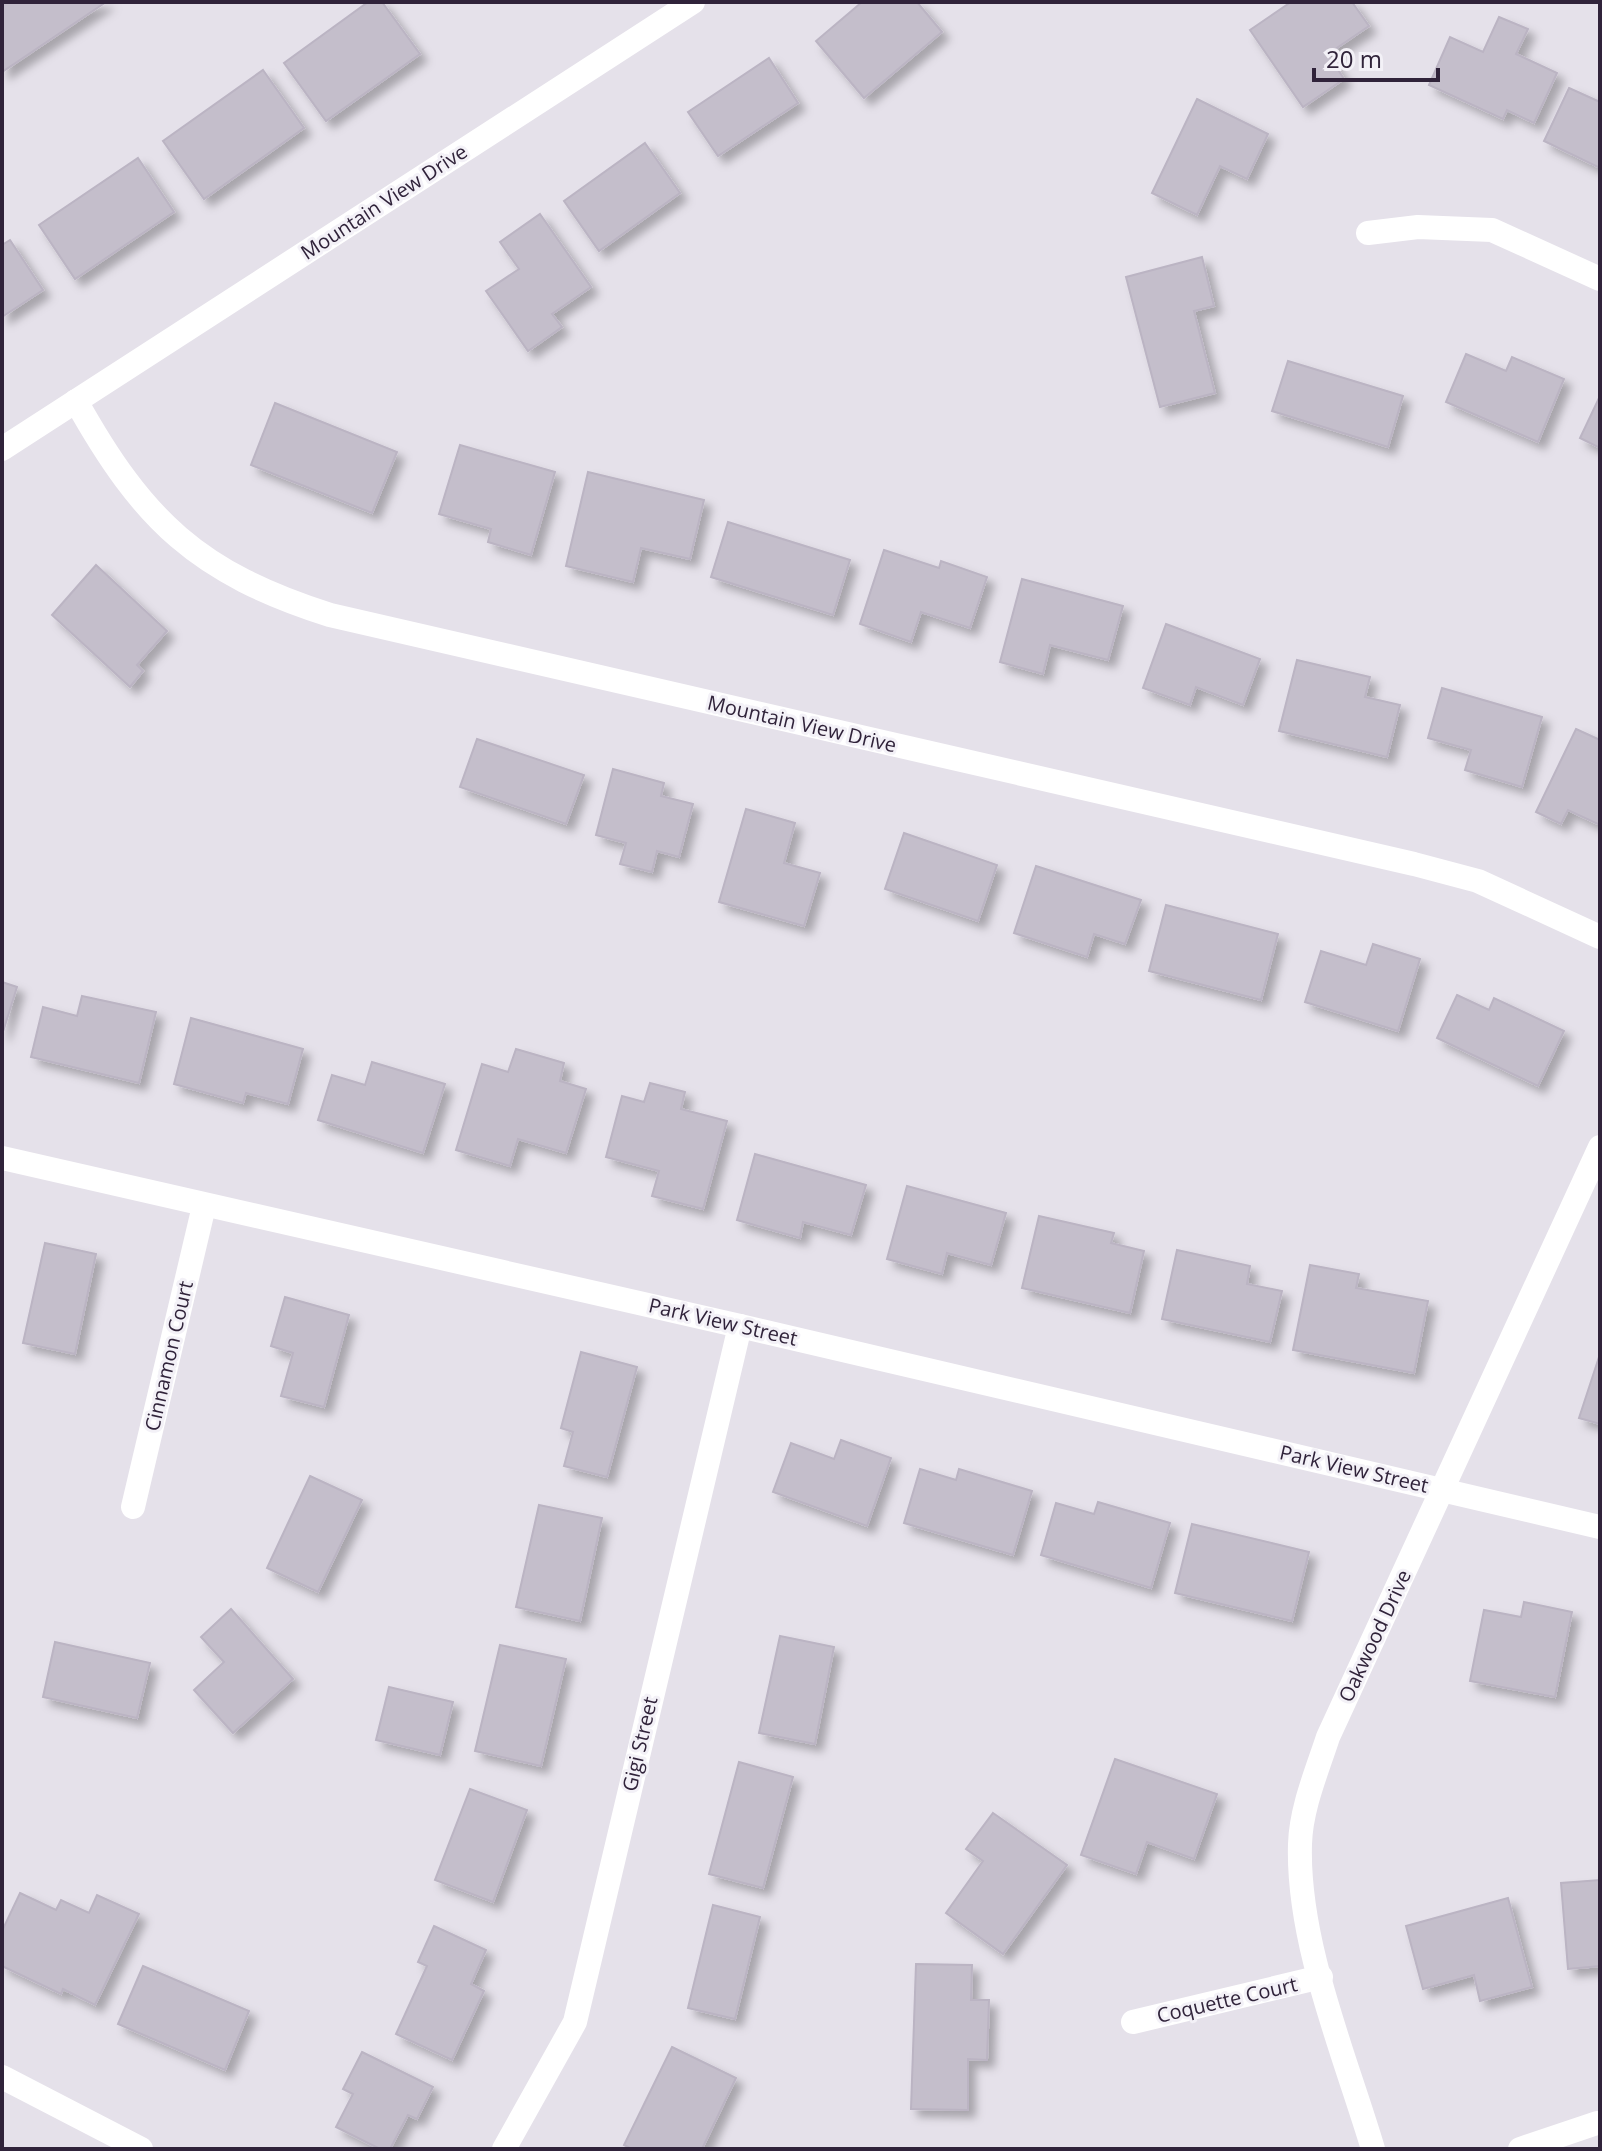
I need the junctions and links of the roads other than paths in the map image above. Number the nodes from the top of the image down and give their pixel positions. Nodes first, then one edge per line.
1 (693, 2) edge
2 (1368, 233) dead end
3 (1600, 279) edge
4 (76, 401) junction
5 (2, 449) edge
6 (1600, 937) edge
7 (1600, 1147) edge
8 (2, 1158) edge
9 (204, 1206) junction
10 (740, 1326) junction
11 (1443, 1489) junction
12 (133, 1507) dead end
13 (1600, 1527) edge
14 (1321, 1977) junction
15 (1133, 2022) dead end
16 (2, 2077) edge
17 (1597, 2123) dead end
18 (141, 2149) edge
19 (504, 2149) edge
20 (1373, 2149) edge
21 (1520, 2149) edge

1 - 4 street, Mountain View Drive
2 - 3 street
4 - 5 street, Mountain View Drive
4 - 6 street, Mountain View Drive
7 - 11 street, Oakwood Drive
8 - 9 street, Park View Street
9 - 10 street, Park View Street
9 - 12 street, Cinnamon Court
10 - 11 street, Park View Street
10 - 19 street, Gigi Street
11 - 13 street, Park View Street
11 - 14 street, Oakwood Drive
14 - 15 street, Coquette Court
14 - 20 street, Oakwood Drive
16 - 18 street
17 - 21 street

